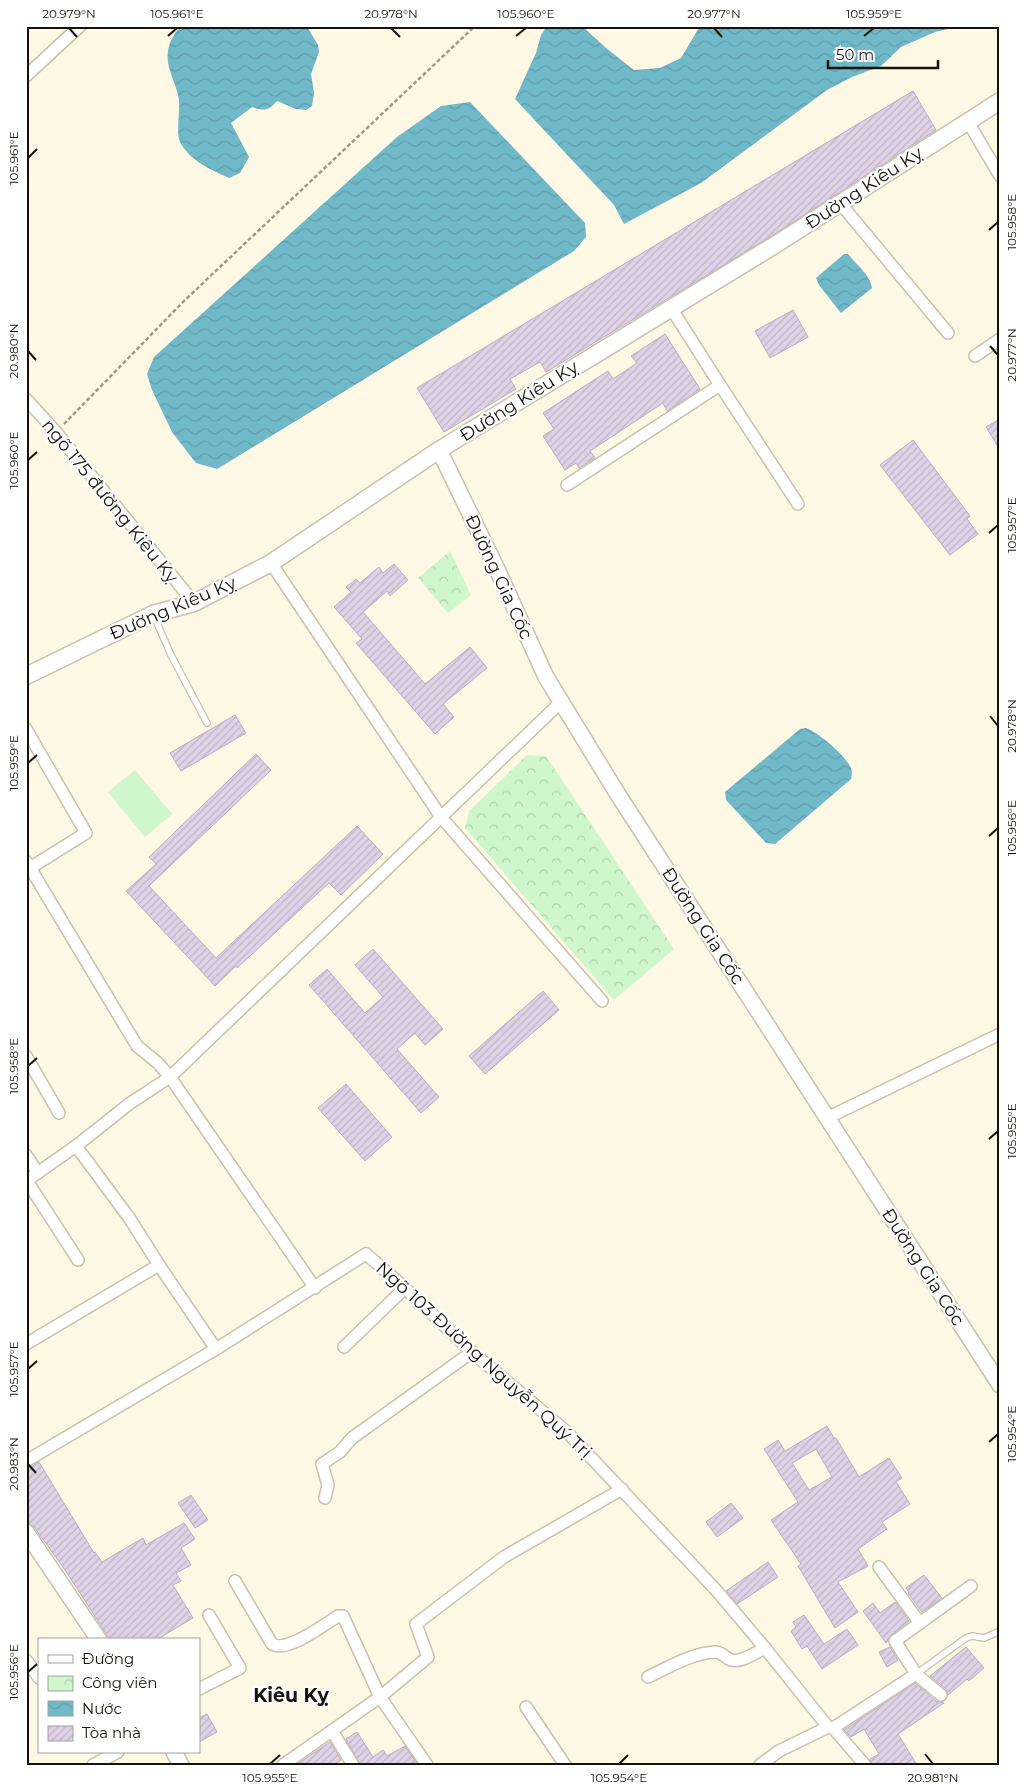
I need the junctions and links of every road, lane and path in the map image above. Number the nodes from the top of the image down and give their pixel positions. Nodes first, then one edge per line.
1 (80, 26) edge
2 (475, 26) edge
3 (26, 76) edge
4 (1000, 101) edge
5 (968, 122) junction
6 (1000, 176) edge
7 (840, 203) junction
8 (671, 308) junction
9 (948, 333) dead end
10 (1000, 339) edge
11 (975, 356) dead end
12 (720, 385) junction
13 (26, 399) edge
14 (56, 432) junction
15 (439, 450) junction
16 (567, 485) dead end
17 (798, 504) dead end
18 (271, 563) junction
19 (194, 603) junction
20 (153, 614) junction
21 (26, 676) edge
22 (561, 702) junction
23 (206, 723) dead end
24 (26, 729) edge
25 (441, 817) junction
26 (28, 865) edge
27 (602, 1001) dead end
28 (1000, 1034) edge
29 (26, 1056) edge
30 (170, 1077) junction
31 (59, 1114) dead end
32 (827, 1118) junction
33 (76, 1146) junction
34 (26, 1155) edge
35 (38, 1173) junction
36 (27, 1181) edge
37 (78, 1260) dead end
38 (158, 1265) junction
39 (315, 1288) junction
40 (405, 1288) junction
41 (26, 1344) edge
42 (344, 1346) dead end
43 (216, 1349) junction
44 (472, 1352) junction
45 (1000, 1385) edge
46 (26, 1461) edge
47 (622, 1489) junction
48 (325, 1498) dead end
49 (26, 1532) edge
50 (879, 1566) dead end
51 (235, 1581) dead end
52 (971, 1586) dead end
53 (209, 1616) dead end
54 (920, 1623) junction
55 (1000, 1631) edge
56 (99, 1638) edge
57 (765, 1648) junction
58 (26, 1660) edge
59 (916, 1674) junction
60 (38, 1677) edge
61 (648, 1677) dead end
62 (200, 1688) edge
63 (941, 1696) dead end
64 (380, 1697) junction
65 (526, 1707) dead end
66 (830, 1728) junction
67 (332, 1731) junction
68 (112, 1754) edge
69 (175, 1754) edge
70 (94, 1760) edge
71 (182, 1765) edge
72 (283, 1765) edge
73 (353, 1765) edge
74 (427, 1765) edge
75 (565, 1765) edge
76 (760, 1765) edge
77 (865, 1765) edge

1 - 3 street
2 - 14 path
4 - 5 main road, Đường Kiêu Kỵ
5 - 6 street
5 - 7 main road, Đường Kiêu Kỵ
7 - 8 main road, Đường Kiêu Kỵ
7 - 9 street
8 - 12 street
8 - 15 main road, Đường Kiêu Kỵ
10 - 11 street
12 - 16 street
12 - 17 street
13 - 14 street, ngõ 175 đường Kiêu Kỵ
14 - 19 street, ngõ 175 đường Kiêu Kỵ
15 - 18 main road, Đường Kiêu Kỵ
15 - 22 street, Đường Gia Cốc
18 - 19 main road, Đường Kiêu Kỵ
18 - 25 street
19 - 20 main road, Đường Kiêu Kỵ
20 - 21 main road, Đường Kiêu Kỵ
20 - 23 lane
22 - 25 street
22 - 32 street, Đường Gia Cốc
24 - 26 street
25 - 27 street
25 - 30 street
26 - 30 street
28 - 32 street
29 - 31 street
30 - 33 street
30 - 39 street
32 - 45 street, Đường Gia Cốc
33 - 35 street
33 - 38 street
34 - 35 street
35 - 36 street
36 - 37 street
38 - 41 street
38 - 43 street
39 - 40 street, Ngõ 103 Đường Nguyễn Quý Trị
39 - 43 street, Ngõ 103 Đường Nguyễn Quý Trị
40 - 42 street
40 - 44 street, Ngõ 103 Đường Nguyễn Quý Trị
43 - 46 street, Ngõ 103 Đường Nguyễn Quý Trị
44 - 47 street, Ngõ 103 Đường Nguyễn Quý Trị
44 - 48 street
47 - 57 street, Ngõ 103 Đường Nguyễn Quý Trị
47 - 64 street
49 - 56 street
50 - 54 street
51 - 64 street
52 - 54 street
53 - 62 street
54 - 59 street
55 - 59 lane
57 - 61 street
57 - 66 street, Ngõ 103 Đường Nguyễn Quý Trị
58 - 60 street
59 - 63 street
59 - 66 street
64 - 67 street
64 - 74 street
65 - 75 street
66 - 76 street
66 - 77 street, Ngõ 103 Đường Nguyễn Quý Trị
67 - 72 street
67 - 73 street
68 - 70 street
69 - 71 street

